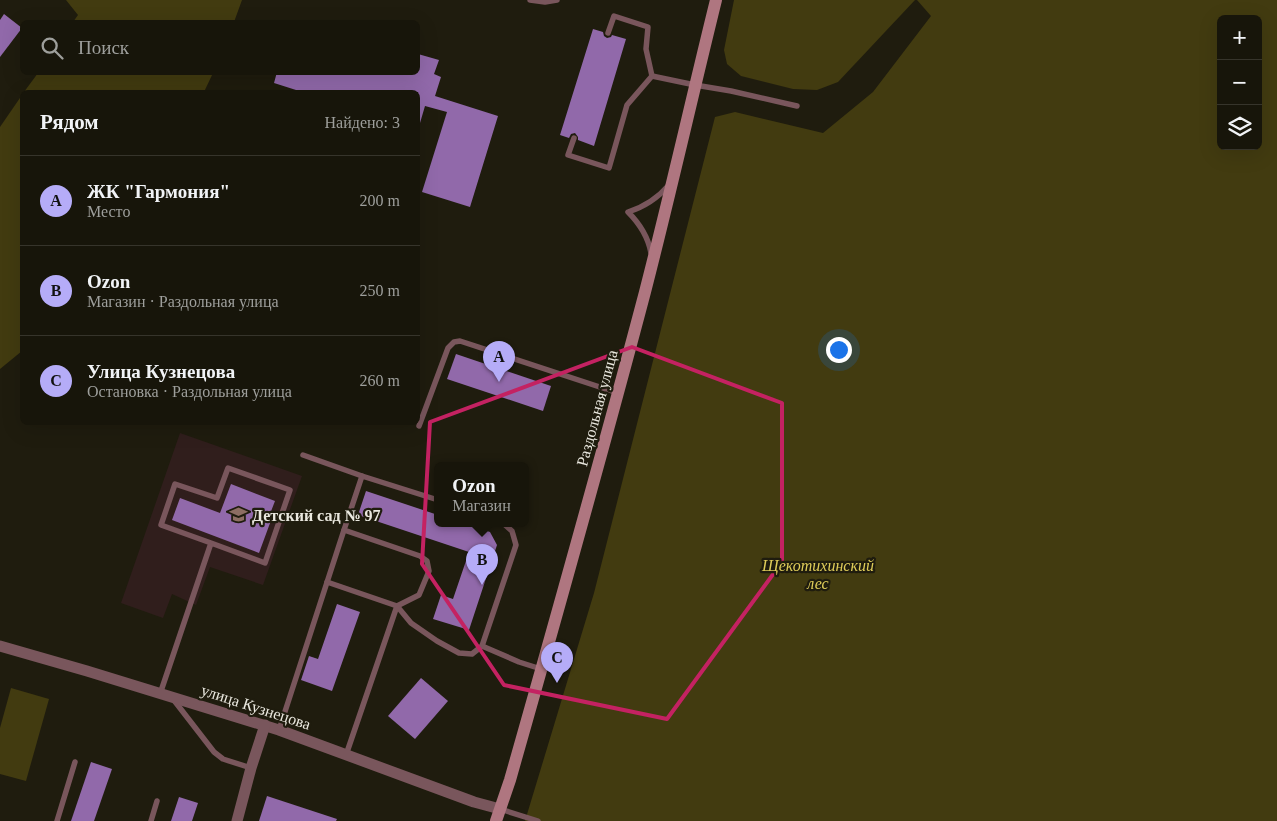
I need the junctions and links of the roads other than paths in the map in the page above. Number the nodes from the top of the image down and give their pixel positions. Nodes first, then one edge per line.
1 (530, 0) edge
2 (557, 0) edge
3 (716, 0) edge
4 (608, 33) dead end
5 (652, 76) junction
6 (695, 85) junction
7 (797, 106) dead end
8 (574, 138) dead end
9 (673, 180) junction
10 (653, 261) junction
11 (618, 393) junction
12 (420, 423) edge
13 (303, 455) dead end
14 (362, 476) junction
15 (434, 499) edge
16 (507, 527) edge
17 (344, 530) junction
18 (211, 543) junction
19 (328, 582) junction
20 (397, 606) junction
21 (0, 646) edge
22 (482, 646) junction
23 (541, 669) junction
24 (160, 694) junction
25 (172, 698) junction
26 (265, 726) junction
27 (279, 730) junction
28 (346, 755) junction
29 (75, 762) dead end
30 (251, 768) junction
31 (157, 801) dead end
32 (498, 815) edge
33 (57, 821) edge
34 (151, 821) edge
35 (237, 821) edge
36 (538, 821) edge

1 - 2 lane
3 - 6 main road, Раздольная улица
4 - 5 lane
5 - 6 lane
5 - 8 lane
6 - 7 lane
6 - 9 main road, Раздольная улица
9 - 10 main road, Раздольная улица
9 - 10 lane
10 - 11 main road, Раздольная улица
11 - 12 lane
11 - 23 main road, Раздольная улица
13 - 14 lane
14 - 15 lane
14 - 17 lane
16 - 22 lane
17 - 19 lane
17 - 20 lane
18 - 18 lane
18 - 24 lane
19 - 20 lane
19 - 27 lane
20 - 22 lane
20 - 28 lane
21 - 24 street, улица Кузнецова
22 - 23 lane
23 - 32 main road, Раздольная улица
24 - 25 street, улица Кузнецова
25 - 26 street, улица Кузнецова
25 - 30 lane
26 - 27 street, улица Кузнецова
26 - 30 street
27 - 28 street, улица Кузнецова
28 - 32 street, улица Кузнецова
29 - 33 lane
30 - 35 street
31 - 34 lane
32 - 36 lane

